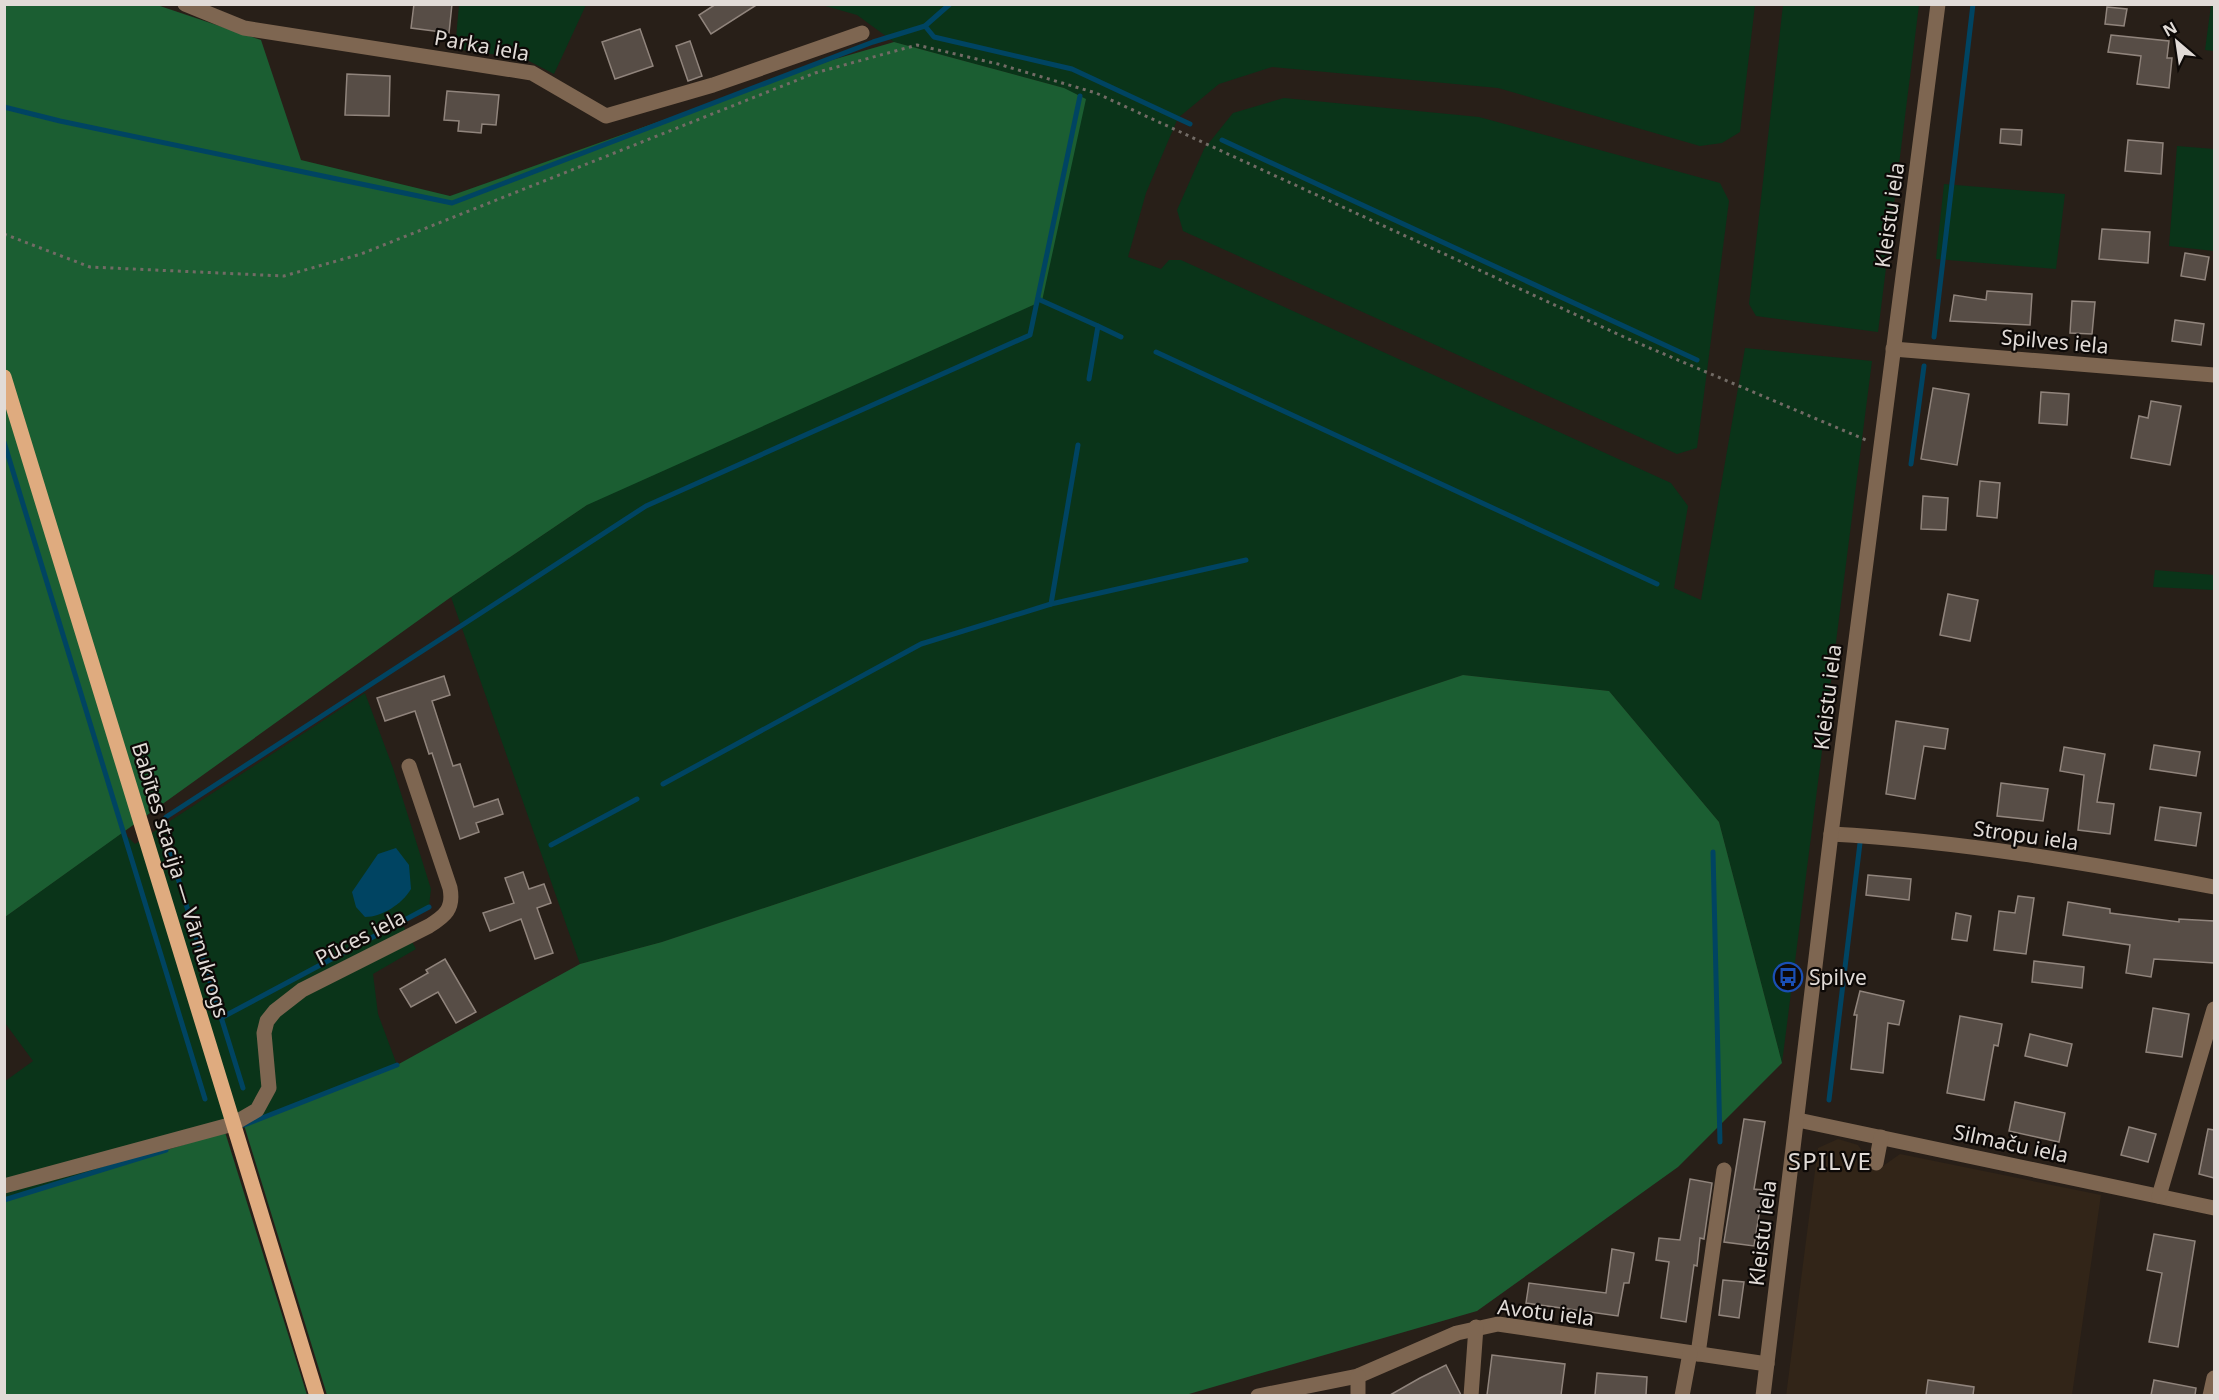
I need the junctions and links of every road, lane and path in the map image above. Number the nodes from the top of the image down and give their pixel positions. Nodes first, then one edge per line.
1 (185, 4) edge
2 (1938, 4) edge
3 (862, 33) dead end
4 (4, 234) edge
5 (1893, 349) junction
6 (2214, 375) edge
7 (4, 377) edge
8 (1880, 446) junction
9 (409, 766) dead end
10 (1831, 834) junction
11 (2214, 887) edge
12 (2214, 1009) edge
13 (1798, 1120) junction
14 (233, 1124) junction
15 (1881, 1137) junction
16 (1876, 1163) dead end
17 (1724, 1170) dead end
18 (4, 1186) edge
19 (2159, 1197) junction
20 (2214, 1208) edge
21 (1476, 1327) junction
22 (1694, 1354) junction
23 (1767, 1364) junction
24 (1358, 1376) junction
25 (2214, 1378) edge
26 (317, 1395) edge
27 (1258, 1395) edge
28 (1358, 1395) edge
29 (1471, 1395) edge
30 (1682, 1395) edge
31 (1763, 1395) edge
32 (2210, 1395) edge

1 - 3 street, Parka iela
2 - 5 street, Kleistu iela
4 - 8 path
5 - 6 street, Spilves iela
5 - 8 street, Kleistu iela
7 - 14 main road, Babītes stacija — Vārnukrogs
8 - 10 street, Kleistu iela
9 - 14 street, Pūces iela
10 - 11 street, Stropu iela
10 - 13 street, Kleistu iela
12 - 19 street
13 - 15 street, Silmaču iela
13 - 23 street, Kleistu iela
14 - 18 street, Pūces iela
14 - 26 main road, Babītes stacija — Vārnukrogs
15 - 16 street
15 - 19 street, Silmaču iela
17 - 22 street
19 - 20 street, Silmaču iela
21 - 22 street, Avotu iela
21 - 24 street, Avotu iela
21 - 29 street
22 - 23 street, Avotu iela
22 - 30 street
23 - 31 street, Kleistu iela
24 - 27 street, Avotu iela
24 - 28 street
25 - 32 street

